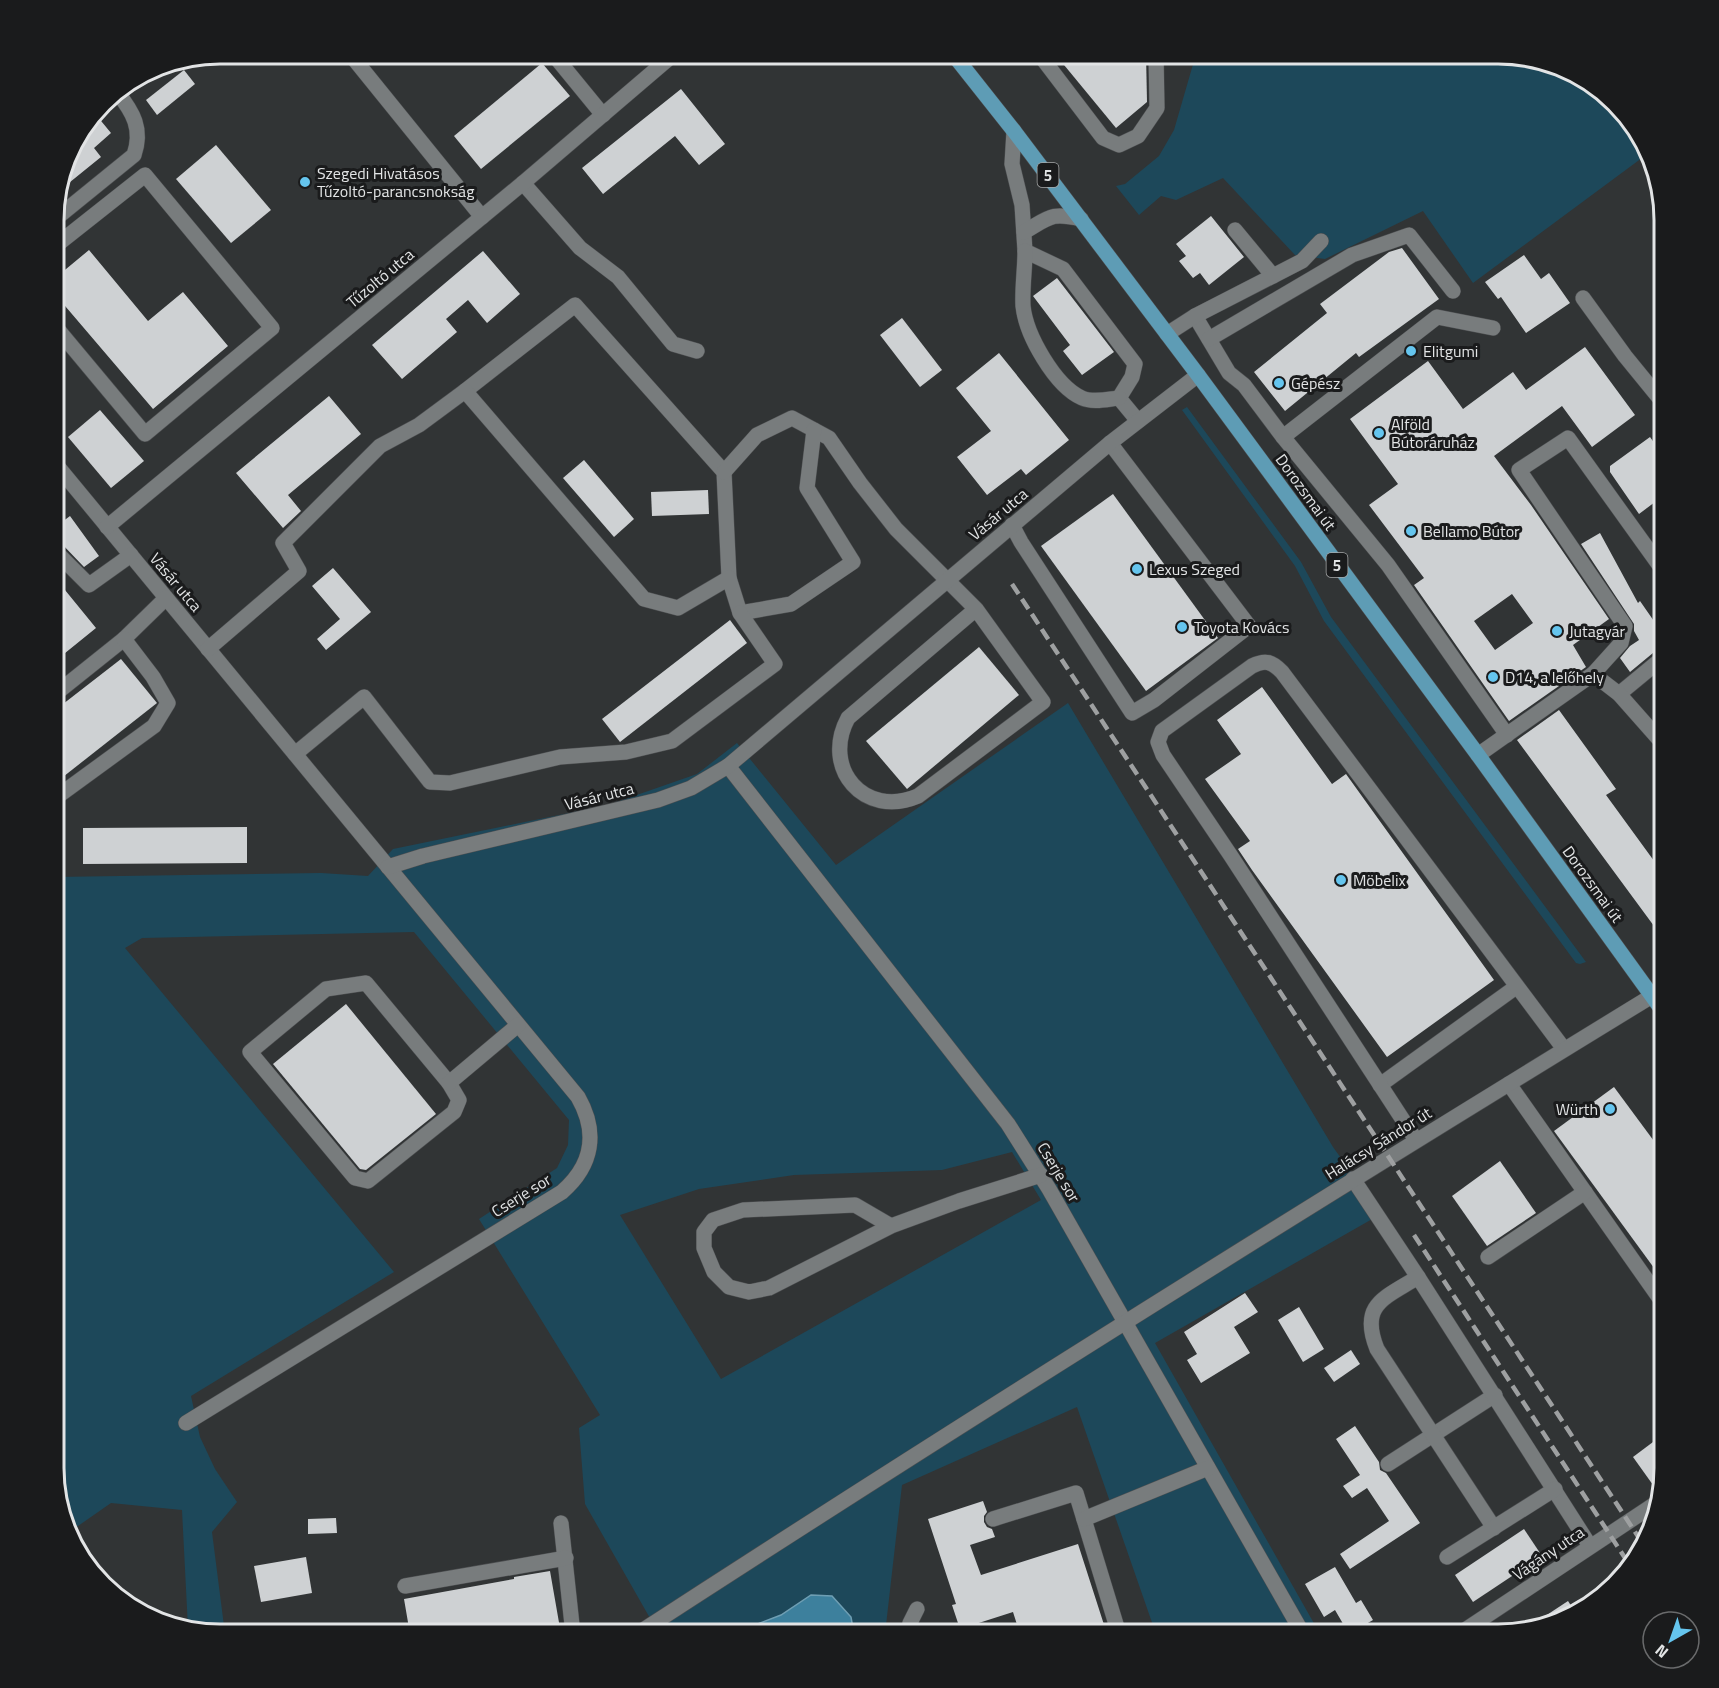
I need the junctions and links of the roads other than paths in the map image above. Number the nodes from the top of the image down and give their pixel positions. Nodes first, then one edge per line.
1 (359, 65) edge
2 (562, 65) edge
3 (661, 65) edge
4 (962, 65) edge
5 (1047, 65) edge
6 (1156, 65) edge
7 (123, 99) edge
8 (603, 115) junction
9 (1014, 131) junction
10 (523, 183) junction
11 (65, 211) edge
12 (482, 217) junction
13 (1081, 219) junction
14 (1235, 230) dead end
15 (1024, 232) junction
16 (65, 238) edge
17 (1321, 241) dead end
18 (1025, 250) junction
19 (1273, 276) junction
20 (1453, 291) dead end
21 (1583, 298) dead end
22 (1195, 316) junction
23 (1493, 328) dead end
24 (1167, 334) junction
25 (65, 338) edge
26 (1209, 339) junction
27 (697, 351) dead end
28 (1198, 375) junction
29 (465, 391) junction
30 (1654, 392) edge
31 (1119, 398) junction
32 (1138, 421) junction
33 (814, 430) junction
34 (1283, 437) junction
35 (1110, 443) junction
36 (724, 472) junction
37 (65, 475) edge
38 (1012, 525) junction
39 (107, 527) junction
40 (131, 555) junction
41 (1654, 558) edge
42 (65, 561) edge
43 (729, 578) junction
44 (948, 579) junction
45 (166, 598) junction
46 (976, 609) junction
47 (740, 613) junction
48 (124, 639) junction
49 (208, 649) junction
50 (1654, 665) edge
51 (1593, 674) junction
52 (65, 687) edge
53 (1619, 694) junction
54 (1654, 734) edge
55 (1507, 735) junction
56 (295, 754) junction
57 (1478, 755) junction
58 (728, 766) junction
59 (65, 791) edge
60 (388, 867) junction
61 (1516, 987) junction
62 (1654, 994) edge
63 (1651, 996) junction
64 (1654, 1000) edge
65 (518, 1025) junction
66 (1564, 1049) junction
67 (450, 1083) junction
68 (1509, 1084) junction
69 (1380, 1085) junction
70 (1416, 1140) junction
71 (1041, 1175) junction
72 (1353, 1179) junction
73 (1585, 1192) junction
74 (891, 1226) junction
75 (1488, 1257) dead end
76 (1418, 1277) junction
77 (1654, 1290) edge
78 (1125, 1323) junction
79 (1495, 1395) junction
80 (186, 1423) dead end
81 (1433, 1435) junction
82 (1388, 1464) dead end
83 (1208, 1468) junction
84 (1555, 1489) junction
85 (1649, 1508) edge
86 (993, 1519) dead end
87 (1084, 1520) junction
88 (561, 1523) dead end
89 (1494, 1528) junction
90 (1590, 1546) junction
91 (1447, 1557) dead end
92 (566, 1558) junction
93 (405, 1586) dead end
94 (917, 1609) dead end
95 (572, 1624) edge
96 (652, 1624) edge
97 (910, 1624) edge
98 (1116, 1624) edge
99 (1298, 1624) edge
100 (1474, 1624) edge

1 - 12 street
2 - 8 street
3 - 8 street, Tűzoltó utca
4 - 9 main road, Dorozsmai út / 5
5 - 6 street
7 - 11 street
8 - 10 street, Tűzoltó utca
9 - 13 main road, Dorozsmai út / 5
9 - 15 street
10 - 12 street, Tűzoltó utca
10 - 27 street
12 - 39 street, Tűzoltó utca
13 - 15 street
13 - 24 main road, Dorozsmai út / 5
14 - 19 street
15 - 18 street
16 - 25 street
17 - 19 street
18 - 31 street
18 - 31 street
19 - 22 street
20 - 26 street
21 - 30 street
22 - 24 street
22 - 26 street
23 - 34 street
24 - 28 main road, Dorozsmai út / 5
26 - 34 street
28 - 32 street, Vásár utca
28 - 57 main road, Dorozsmai út / 5
29 - 36 street
29 - 43 street
29 - 49 street
31 - 32 street
32 - 35 street, Vásár utca
33 - 36 street
33 - 44 street
33 - 47 street
34 - 55 street
35 - 38 street, Vásár utca
35 - 38 street
36 - 43 street
37 - 39 street, Vásár utca
38 - 44 street, Vásár utca
39 - 40 street, Vásár utca
40 - 42 street
40 - 45 street, Vásár utca
41 - 51 street
43 - 47 street
44 - 46 street
44 - 58 street, Vásár utca
45 - 48 street
45 - 49 street, Vásár utca
46 - 46 street
47 - 56 street
48 - 52 street
48 - 59 street
49 - 56 street, Vásár utca
50 - 53 street
51 - 53 street
51 - 55 street
53 - 54 street
55 - 57 street
56 - 60 street, Vásár utca
57 - 63 main road, Dorozsmai út / 5
58 - 60 street, Vásár utca
58 - 71 street, Cserje sor
60 - 65 street, Cserje sor
61 - 66 street
61 - 69 street
61 - 69 street
62 - 63 street, Halácsy Sándor út
63 - 64 main road, Dorozsmai út / 5
63 - 66 street, Halácsy Sándor út
65 - 67 street
65 - 80 street, Cserje sor
66 - 68 street, Halácsy Sándor út
67 - 67 street
68 - 70 street, Halácsy Sándor út
68 - 73 street
69 - 70 street
70 - 72 street, Halácsy Sándor út
71 - 74 street
71 - 78 street, Cserje sor
72 - 76 street
72 - 78 street, Halácsy Sándor út
73 - 75 street
73 - 77 street
74 - 74 street
76 - 79 street
76 - 81 street
78 - 83 street, Cserje sor
78 - 96 street, Halácsy Sándor út
79 - 81 street
79 - 84 street
81 - 82 street
81 - 89 street
83 - 87 street
83 - 99 street, Cserje sor
84 - 89 street
84 - 90 street
85 - 90 street, Vágány utca
86 - 87 street
87 - 98 street
88 - 92 street
89 - 91 street
90 - 100 street, Vágány utca
92 - 93 street
92 - 95 street
94 - 97 street

